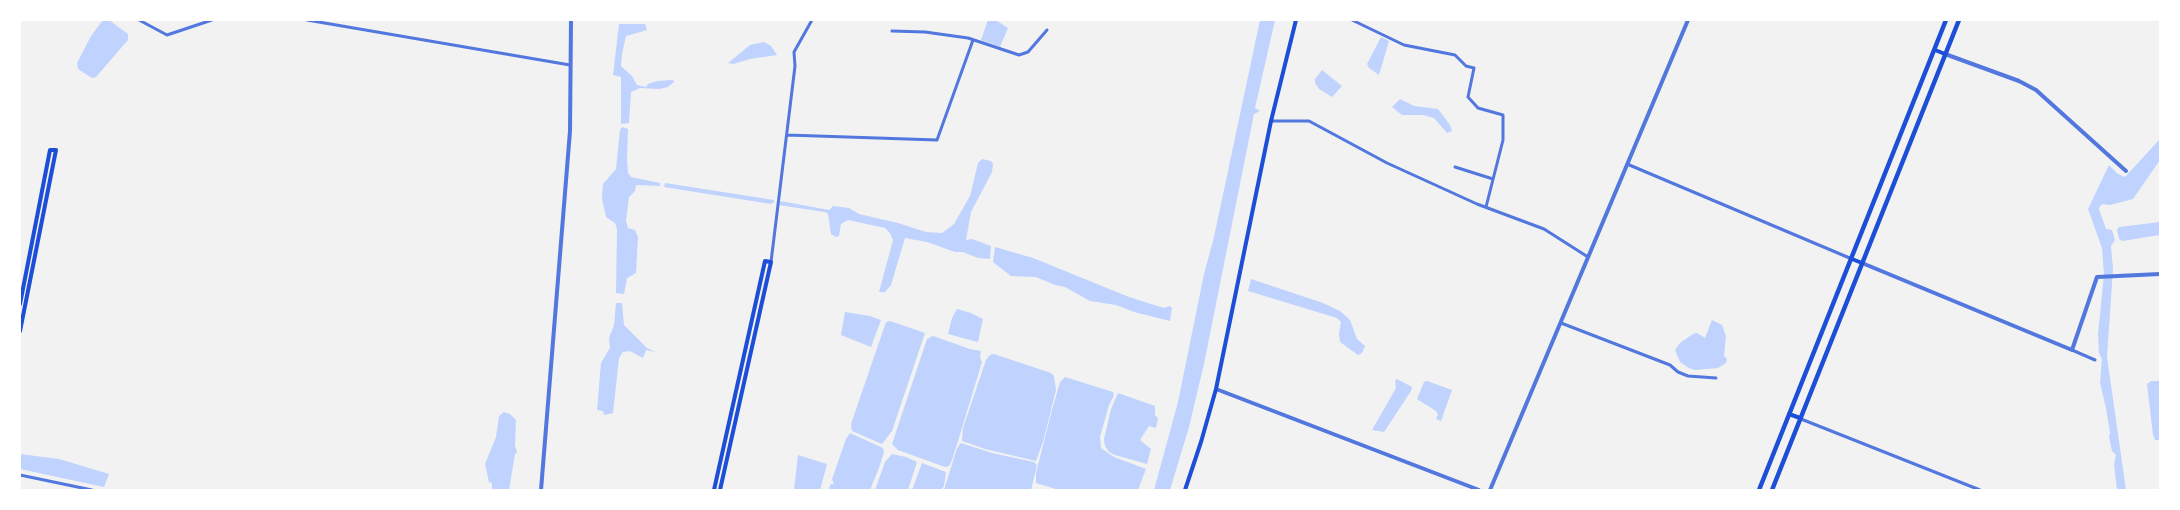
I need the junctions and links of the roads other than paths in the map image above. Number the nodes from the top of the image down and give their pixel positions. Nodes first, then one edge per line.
1 (139, 20) edge
2 (212, 20) edge
3 (307, 20) edge
4 (571, 20) edge
5 (813, 20) edge
6 (1296, 20) edge
7 (1354, 20) edge
8 (1688, 20) edge
9 (1946, 20) edge
10 (1959, 20) edge
11 (1047, 30) dead end
12 (892, 31) dead end
13 (973, 40) junction
14 (1935, 50) junction
15 (1945, 54) junction
16 (570, 65) junction
17 (1270, 121) junction
18 (787, 135) junction
19 (1627, 164) junction
20 (1455, 167) dead end
21 (2127, 171) dead end
22 (1493, 179) junction
23 (1486, 207) junction
24 (1588, 257) junction
25 (1852, 259) junction
26 (771, 262) junction
27 (1862, 263) junction
28 (2160, 274) edge
29 (20, 304) edge
30 (1560, 323) junction
31 (20, 332) edge
32 (2072, 350) junction
33 (2095, 360) dead end
34 (1716, 378) dead end
35 (1216, 389) junction
36 (1789, 414) junction
37 (1800, 418) junction
38 (20, 475) edge
39 (92, 490) edge
40 (541, 490) edge
41 (714, 490) edge
42 (720, 490) edge
43 (1185, 490) edge
44 (1479, 490) edge
45 (1490, 490) edge
46 (1759, 490) edge
47 (1772, 490) edge
48 (1980, 490) edge

1 - 2 street
3 - 16 street
4 - 16 street
5 - 18 street
6 - 17 main road
7 - 22 street
8 - 19 street
9 - 14 main road
10 - 15 main road
11 - 13 street
12 - 13 street
13 - 18 street
14 - 15 main road
14 - 25 main road
15 - 21 street
15 - 27 main road
16 - 40 street
17 - 23 street
17 - 35 main road
18 - 26 street
19 - 24 street
19 - 25 street
20 - 22 street
22 - 23 street
23 - 24 street
24 - 30 street
25 - 27 main road
25 - 36 main road
26 - 41 main road
26 - 42 main road
27 - 32 street
27 - 37 main road
28 - 32 street
29 - 31 main road
30 - 34 street
30 - 45 street
32 - 33 street
35 - 43 main road
35 - 44 street
36 - 37 main road
36 - 46 main road
37 - 47 main road
37 - 48 street
38 - 39 street

